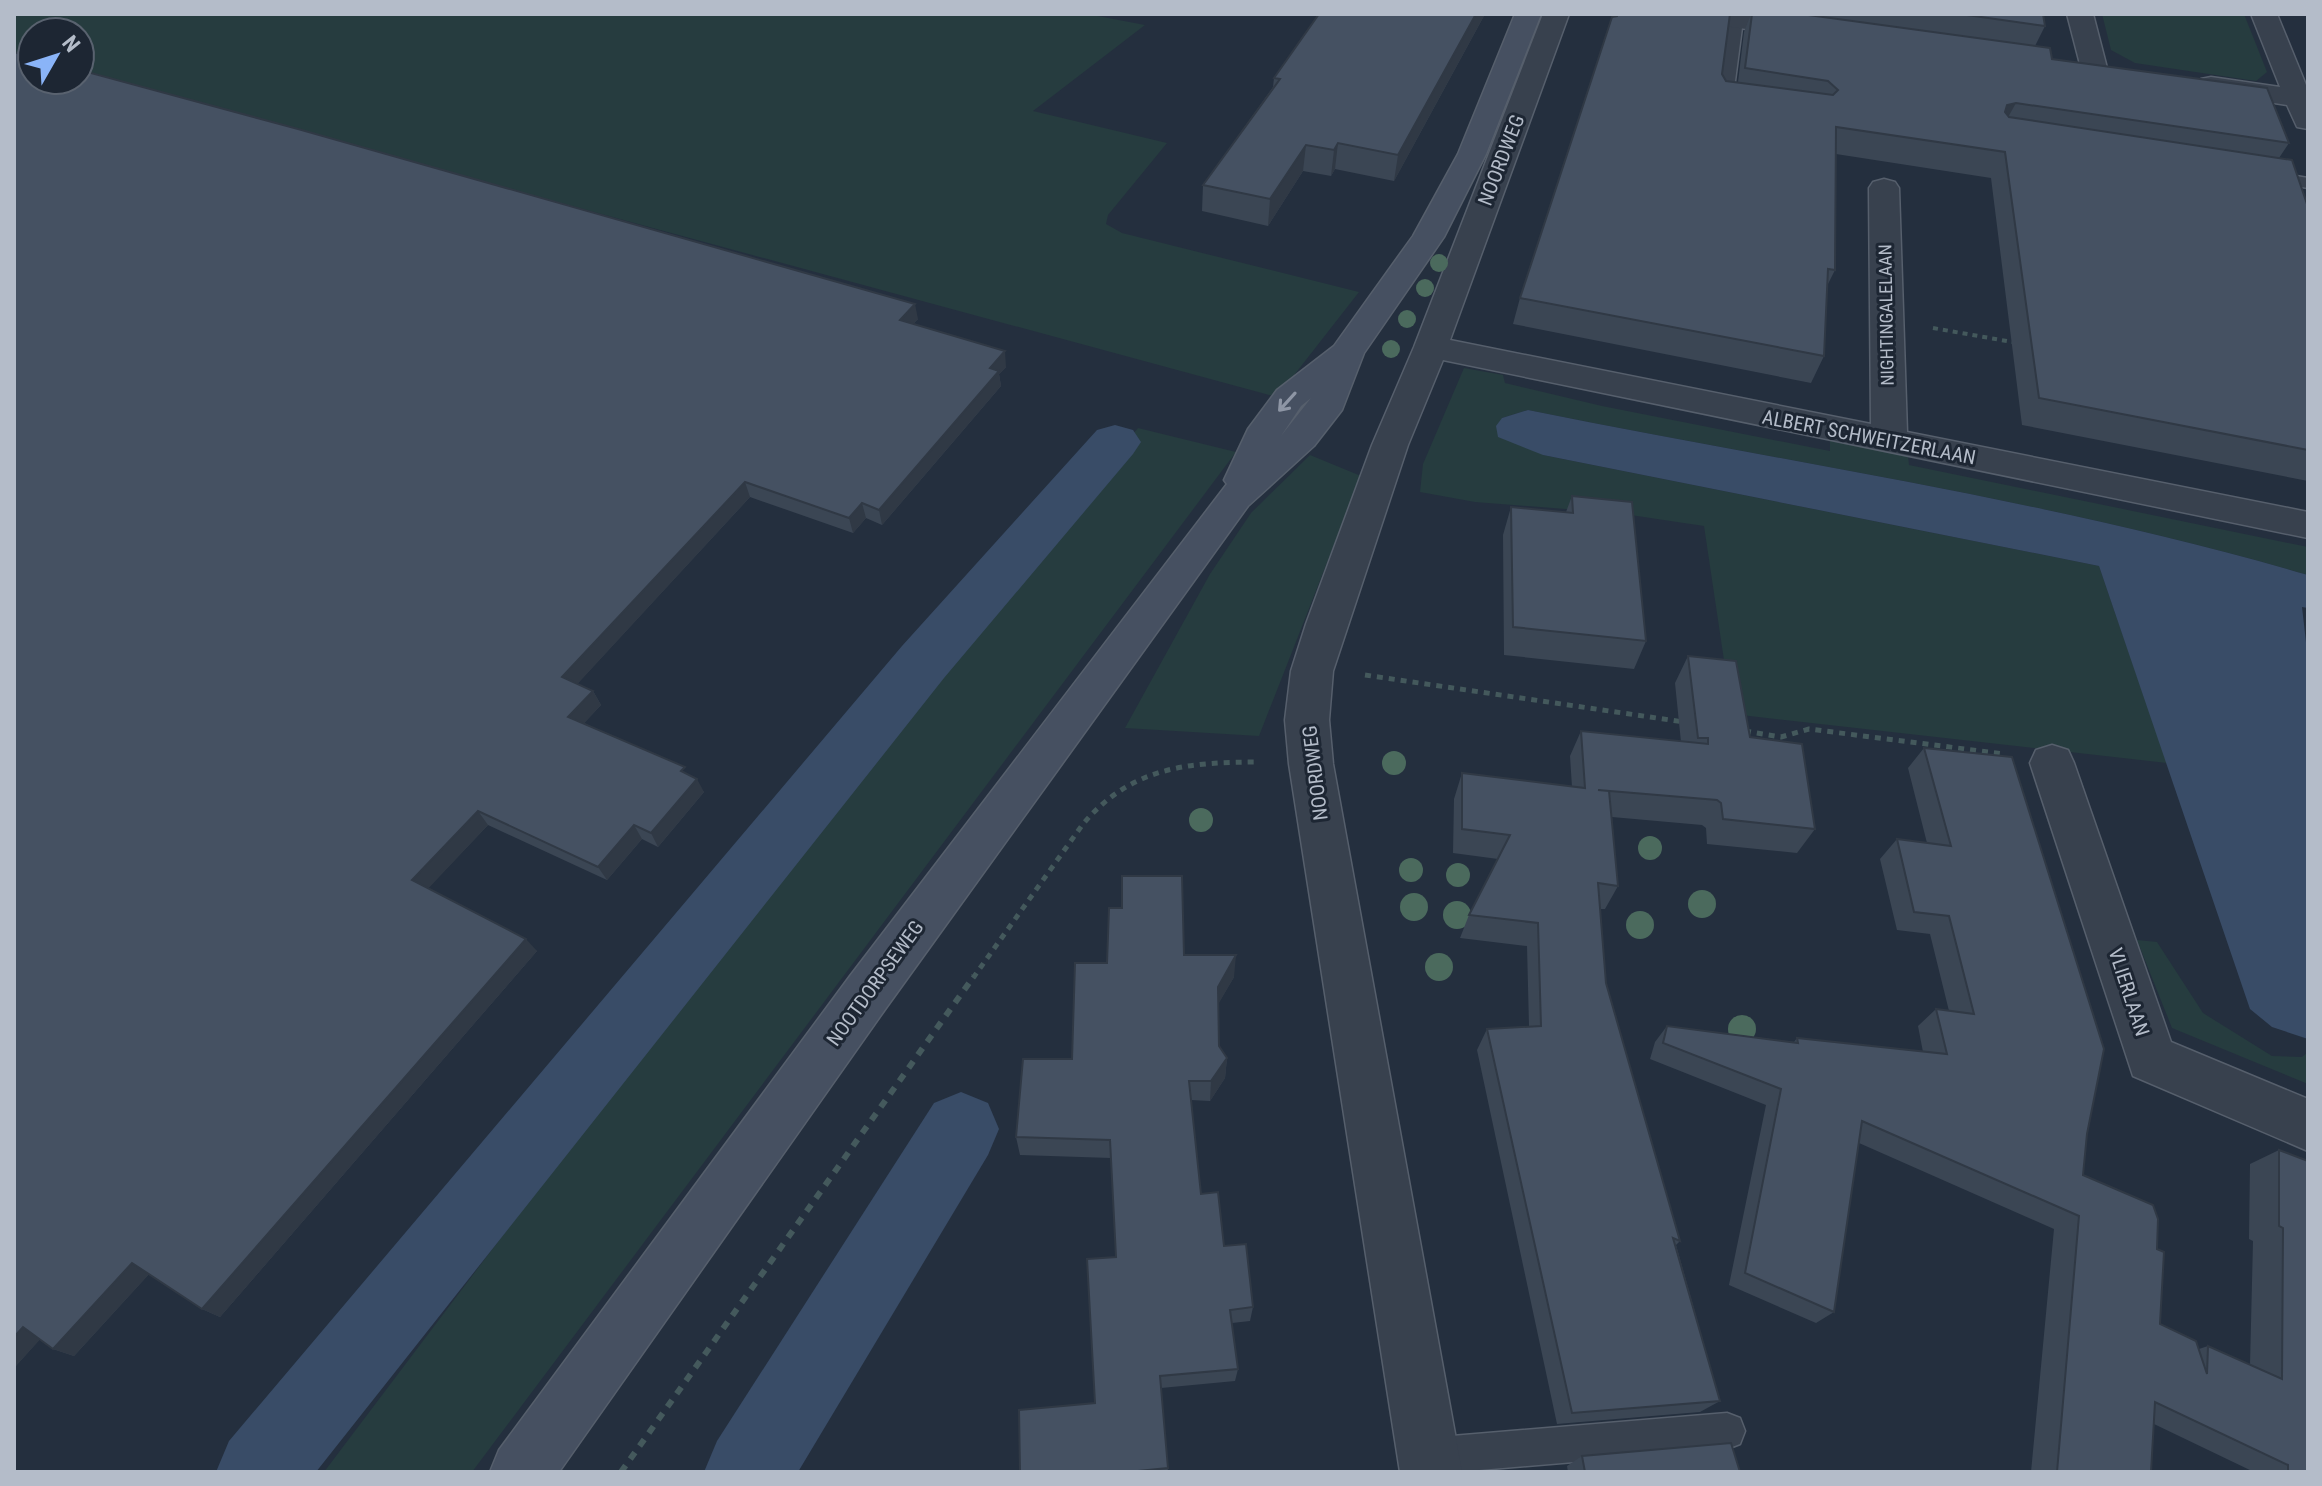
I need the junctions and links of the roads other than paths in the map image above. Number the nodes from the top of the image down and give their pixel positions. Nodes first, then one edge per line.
1 (1528, 14) edge
2 (1556, 14) edge
3 (1694, 14) edge
4 (2080, 14) edge
5 (2264, 14) edge
6 (1735, 20) junction
7 (1828, 32) edge
8 (2063, 63) edge
9 (2094, 68) junction
10 (2125, 72) edge
11 (2188, 82) edge
12 (1755, 105) edge
13 (2305, 107) edge
14 (2246, 173) edge
15 (2308, 183) edge
16 (1884, 188) dead end
17 (1431, 347) junction
18 (1347, 353) joint
19 (1889, 442) junction
20 (2308, 525) edge
21 (2052, 763) road end
22 (2308, 1125) edge
23 (1727, 1431) dead end
24 (1429, 1464) edge
25 (521, 1472) edge

1 - 18 main road, NOORDWEG
2 - 17 street, NOORDWEG
3 - 6 street
4 - 9 street
5 - 13 street
6 - 7 street
6 - 12 lane
8 - 9 street
9 - 10 street
11 - 13 street
14 - 15 lane
16 - 19 street, NIGHTINGALELAAN
17 - 19 street, ALBERT SCHWEITZERLAAN
17 - 24 street, NOORDWEG
18 - 25 main road, NOOTDORPSEWEG
19 - 20 street, ALBERT SCHWEITZERLAAN
21 - 22 street, VLIERLAAN
23 - 24 lane

